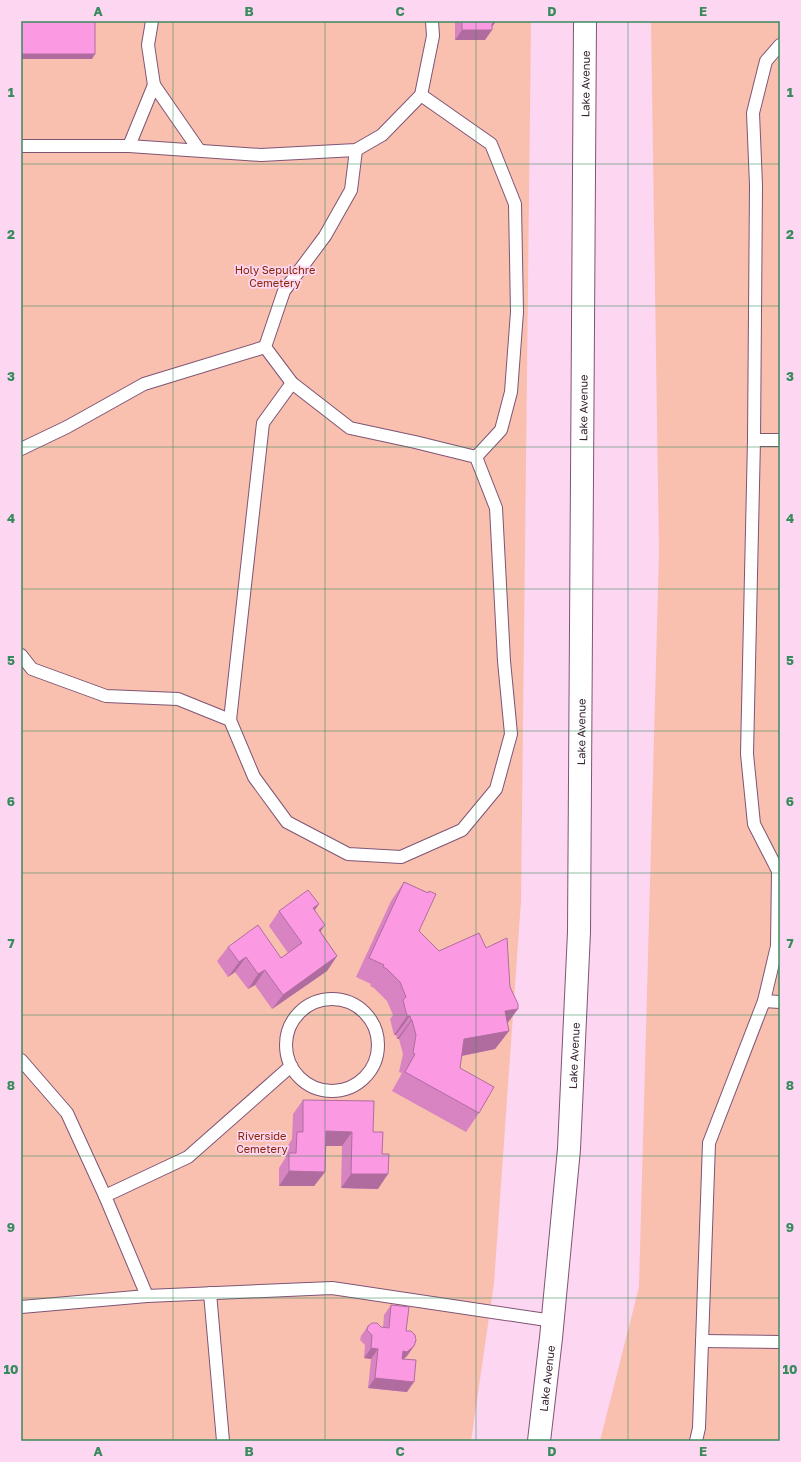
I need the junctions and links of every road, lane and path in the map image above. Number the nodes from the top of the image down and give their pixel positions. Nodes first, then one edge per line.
1 (152, 21) edge
2 (432, 21) edge
3 (585, 21) edge
4 (780, 44) edge
5 (154, 85) junction
6 (421, 95) junction
7 (21, 146) edge
8 (129, 146) junction
9 (199, 150) junction
10 (356, 150) junction
11 (265, 347) junction
12 (292, 382) junction
13 (754, 440) junction
14 (780, 440) edge
15 (21, 448) edge
16 (476, 457) junction
17 (21, 655) edge
18 (26, 671) edge
19 (230, 720) junction
20 (779, 871) edge
21 (764, 1001) junction
22 (780, 1002) edge
23 (21, 1060) edge
24 (290, 1066) junction
25 (105, 1196) junction
26 (210, 1293) junction
27 (147, 1296) junction
28 (21, 1307) edge
29 (553, 1321) junction
30 (702, 1341) junction
31 (780, 1342) edge
32 (223, 1441) edge
33 (539, 1441) edge
34 (696, 1441) edge

1 - 5 lane
2 - 6 lane
3 - 29 main road, Lake Avenue
4 - 13 lane
5 - 8 lane
5 - 9 lane
6 - 10 lane
6 - 16 lane
7 - 8 lane
8 - 9 lane
9 - 10 lane
10 - 11 lane
11 - 12 lane
11 - 15 lane
12 - 16 lane
12 - 19 lane
13 - 14 lane
13 - 20 lane
16 - 19 lane
17 - 18 lane
18 - 19 lane
20 - 21 lane
21 - 22 lane
21 - 30 lane
23 - 25 lane
24 - 24 lane
24 - 25 lane
25 - 27 lane
26 - 27 lane
26 - 29 lane
26 - 32 lane
27 - 28 lane
29 - 33 main road, Lake Avenue
30 - 31 lane
30 - 34 lane

